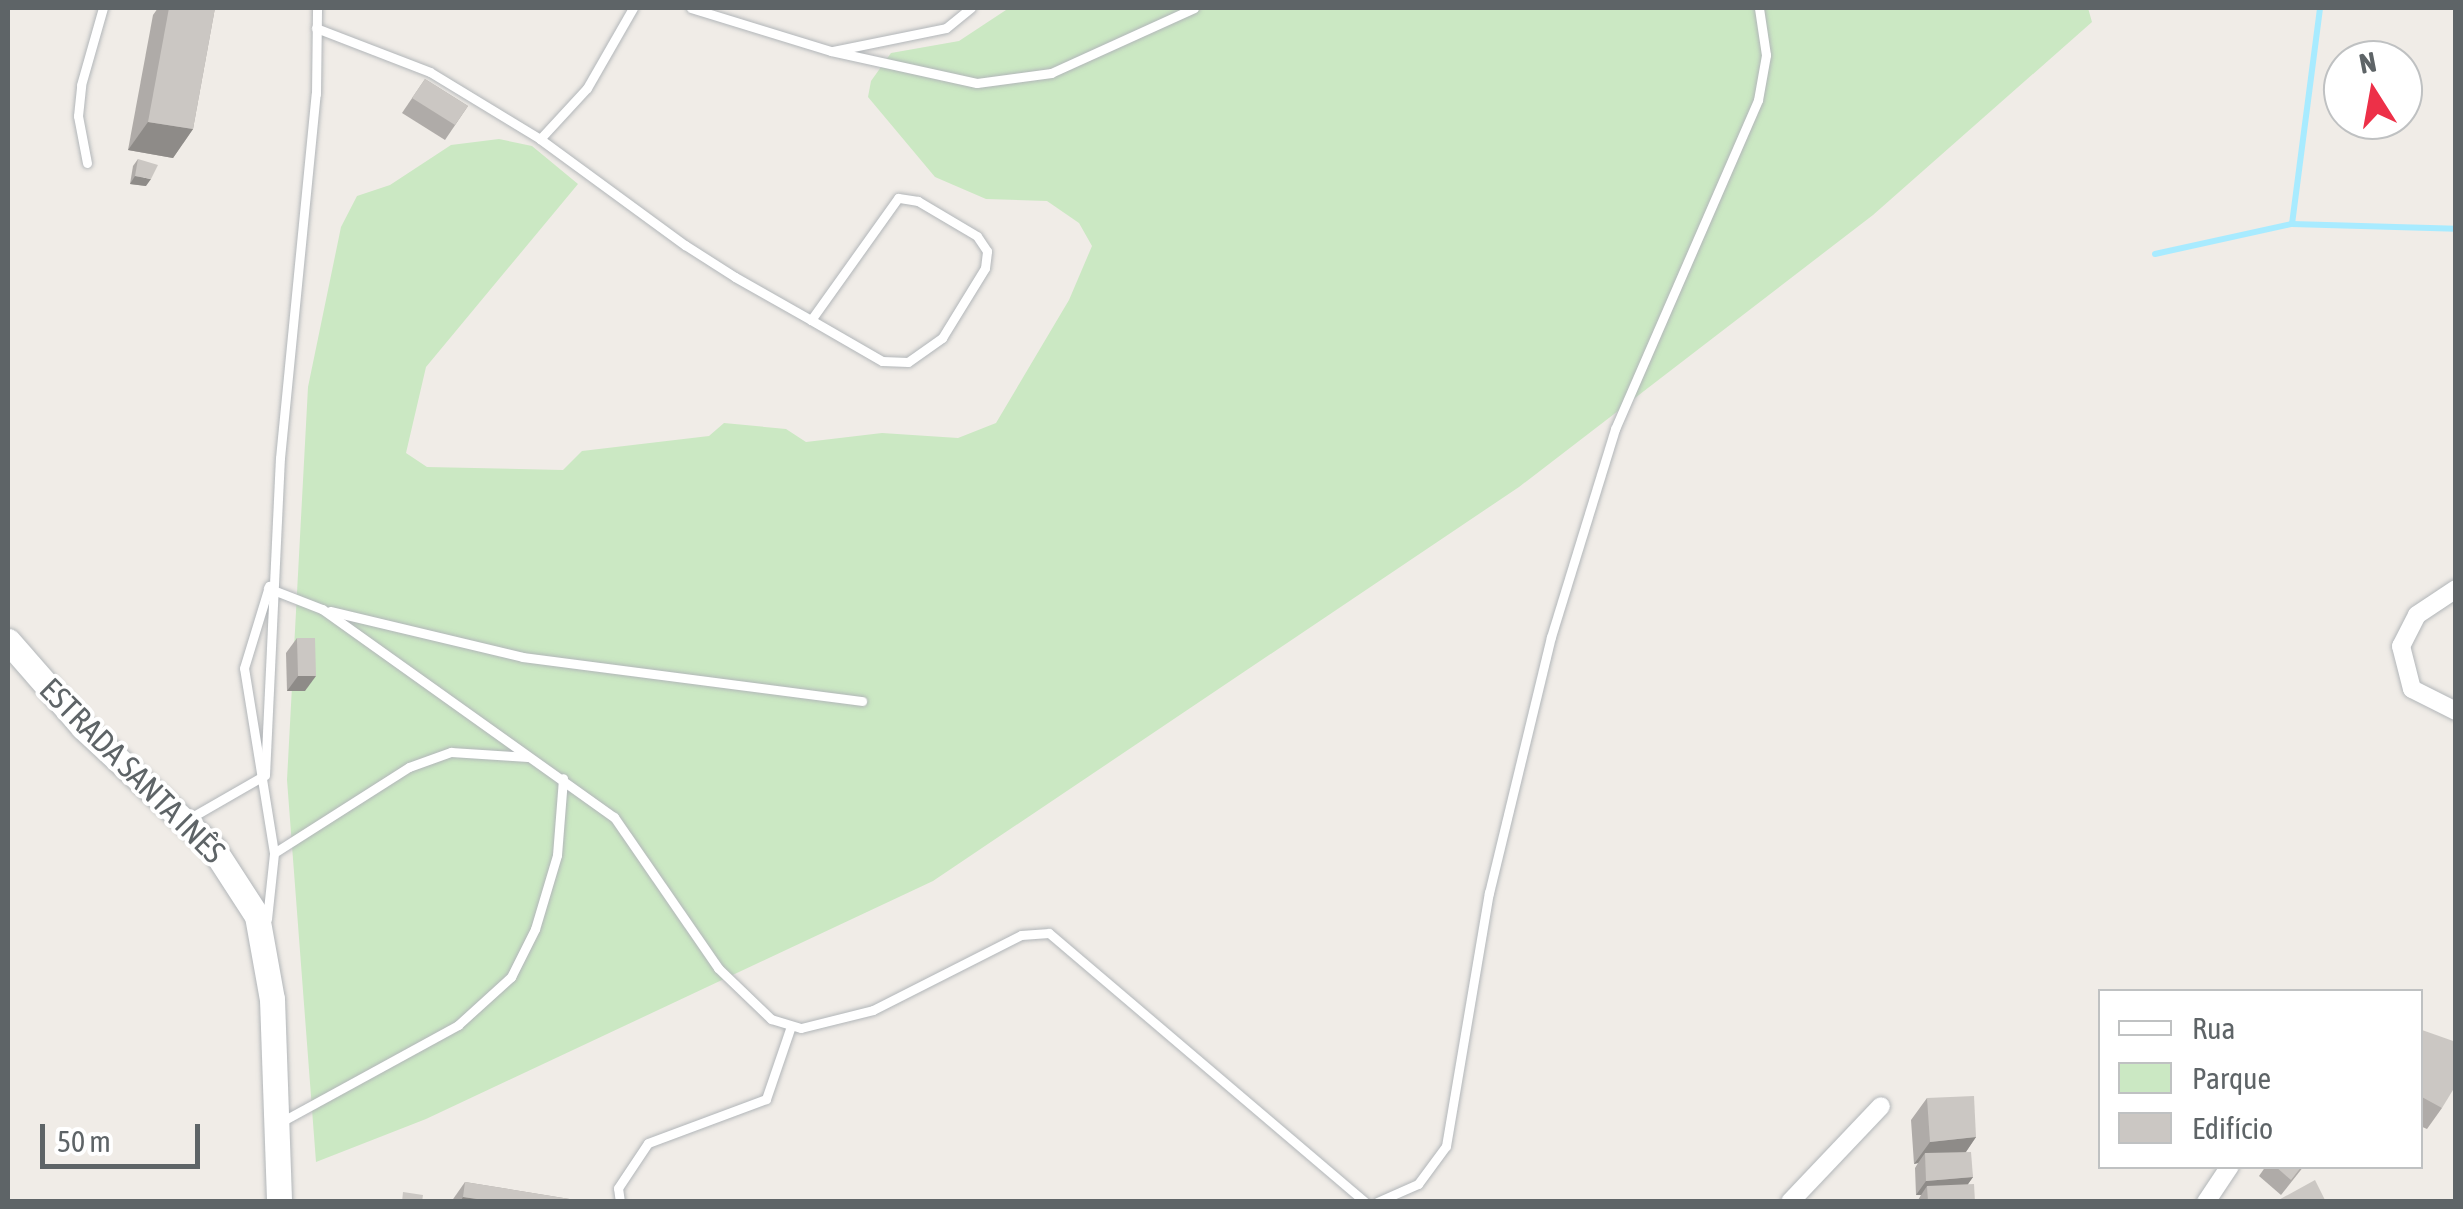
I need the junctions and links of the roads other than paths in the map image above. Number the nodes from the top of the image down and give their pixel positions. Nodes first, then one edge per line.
1 (103, 8) edge
2 (317, 8) edge
3 (633, 8) edge
4 (691, 8) edge
5 (971, 8) edge
6 (1194, 8) edge
7 (1758, 8) edge
8 (316, 28) junction
9 (831, 52) junction
10 (540, 139) junction
11 (88, 163) dead end
12 (811, 320) junction
13 (271, 586) junction
14 (2456, 589) edge
15 (322, 609) junction
16 (8, 641) edge
17 (862, 701) dead end
18 (2456, 712) edge
19 (530, 757) junction
20 (265, 775) junction
21 (563, 778) junction
22 (184, 821) junction
23 (274, 853) junction
24 (265, 941) junction
25 (792, 1026) junction
26 (1881, 1106) dead end
27 (277, 1124) junction
28 (2228, 1169) edge
29 (1796, 1198) edge
30 (280, 1202) edge
31 (620, 1202) edge
32 (1365, 1202) edge
33 (1377, 1202) edge
34 (2206, 1202) edge

1 - 11 lane
2 - 8 lane
3 - 10 lane
4 - 9 lane
5 - 9 lane
6 - 9 lane
7 - 33 lane
8 - 10 lane
8 - 13 lane
10 - 12 lane
12 - 12 lane
13 - 15 lane
13 - 20 lane
13 - 20 lane
14 - 18 street
15 - 17 lane
15 - 19 lane
16 - 22 main road, ESTRADA SANTA INÊS
19 - 21 lane
19 - 23 lane
20 - 22 lane
20 - 23 lane
21 - 25 lane
21 - 27 lane
22 - 24 main road, ESTRADA SANTA INÊS
23 - 24 lane
24 - 27 main road, ESTRADA SANTA INÊS
25 - 31 lane
25 - 32 lane
26 - 29 street
27 - 30 main road, ESTRADA SANTA INÊS
28 - 34 street

